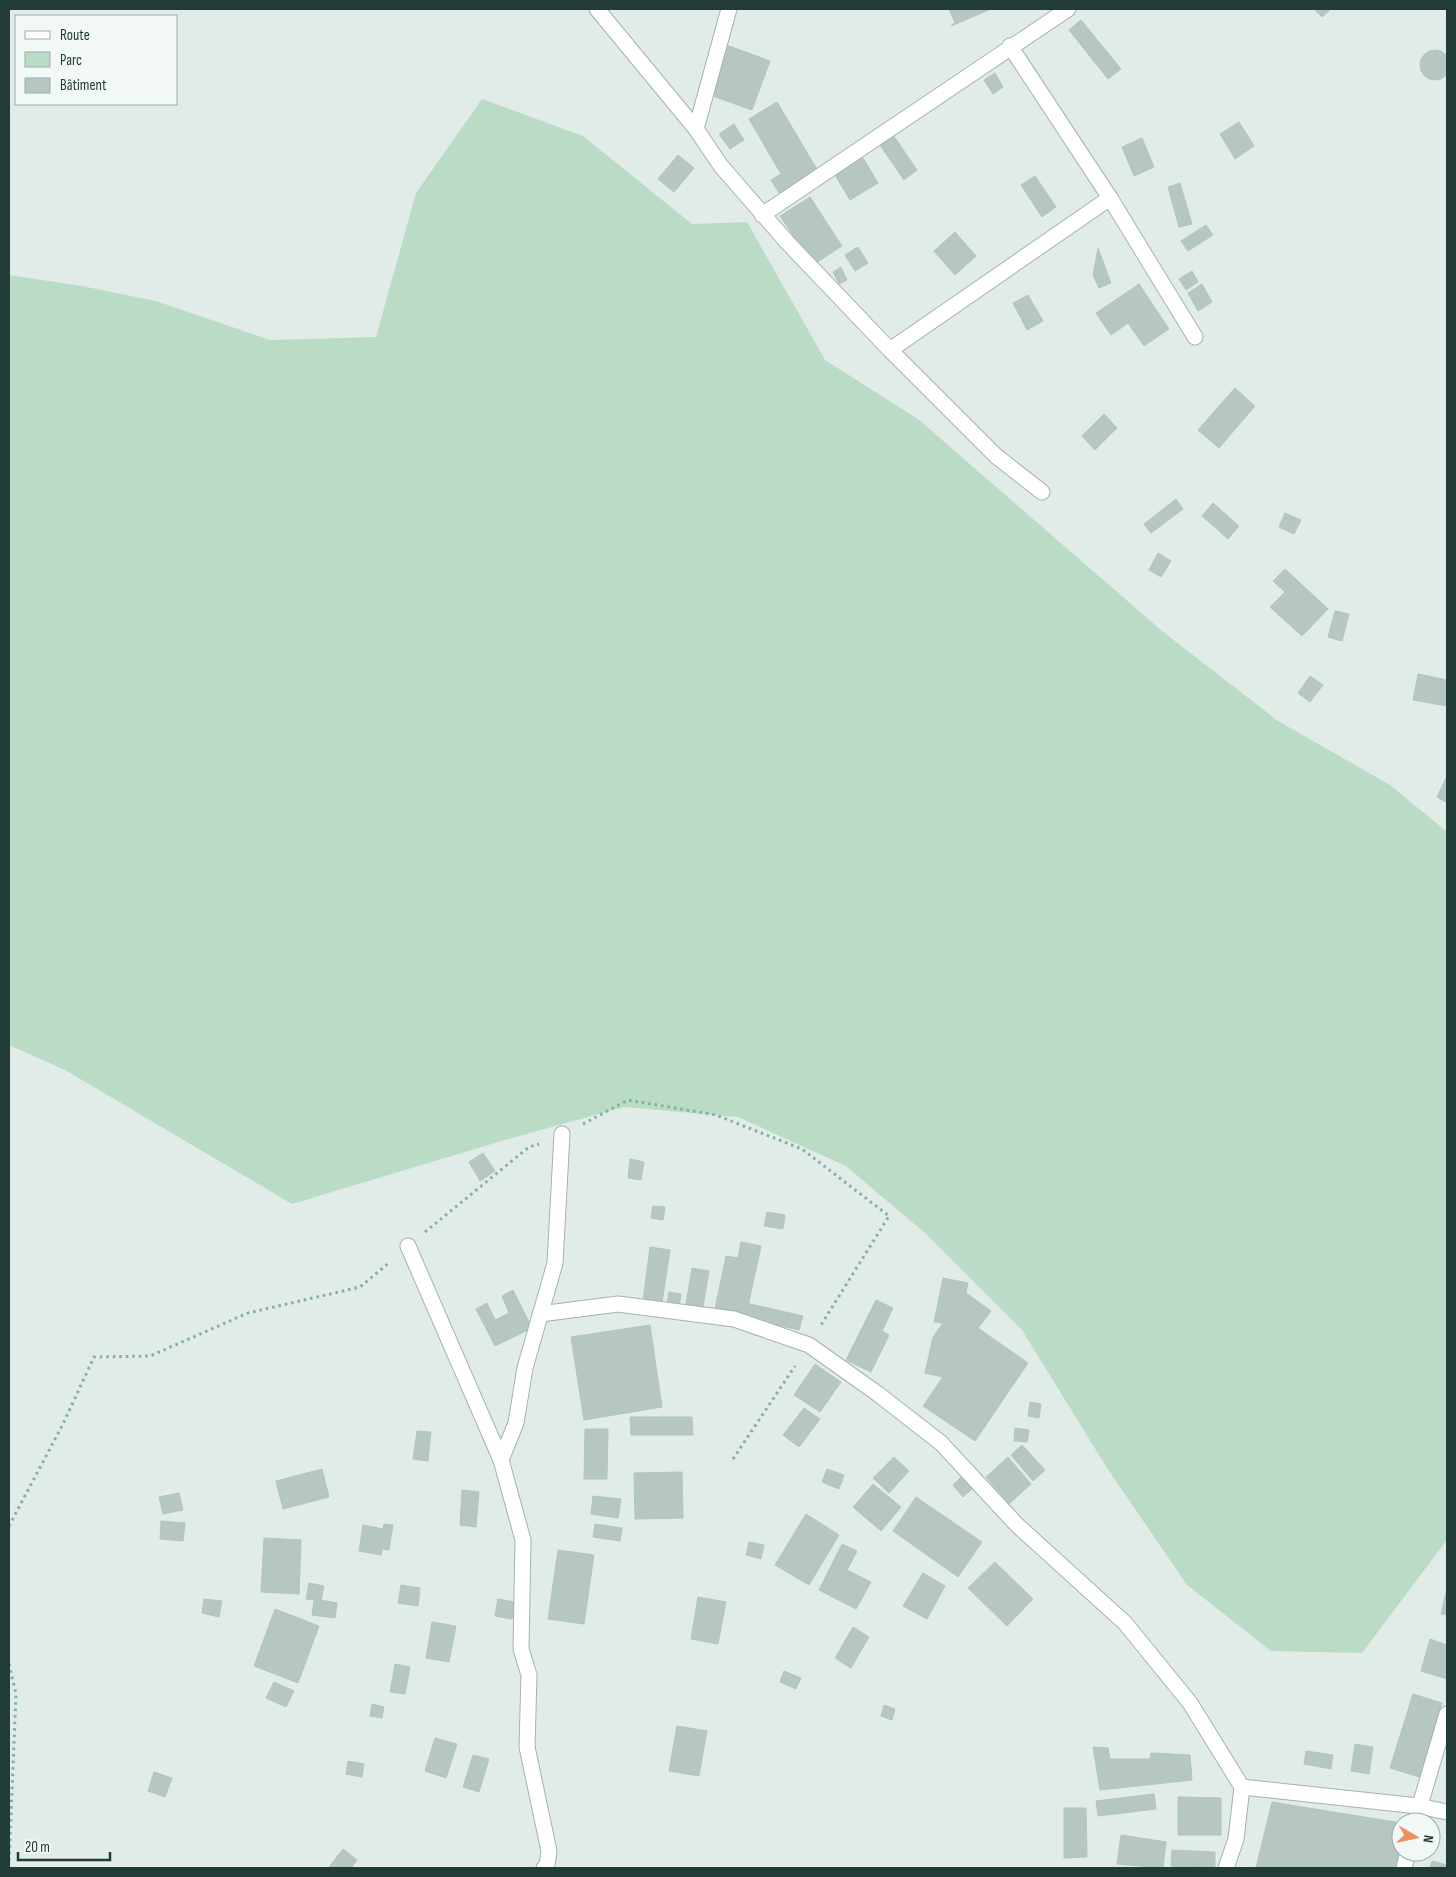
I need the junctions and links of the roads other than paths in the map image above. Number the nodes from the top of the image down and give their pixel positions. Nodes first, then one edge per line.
1 (597, 9) edge
2 (729, 9) edge
3 (1068, 9) edge
4 (1010, 46) junction
5 (696, 128) junction
6 (1110, 198) junction
7 (762, 214) junction
8 (1195, 337) dead end
9 (890, 350) junction
10 (1042, 492) dead end
11 (562, 1134) road end
12 (408, 1246) road end
13 (540, 1314) junction
14 (501, 1460) junction
15 (1447, 1714) edge
16 (1242, 1787) junction
17 (1418, 1806) junction
18 (1416, 1812) edge
19 (1447, 1812) edge
20 (544, 1868) edge
21 (1226, 1868) edge

1 - 5 street
2 - 5 street
3 - 4 street
4 - 6 street
4 - 7 street
5 - 7 street
6 - 8 street
6 - 9 street
7 - 9 street
9 - 10 street
11 - 13 street
12 - 14 street
13 - 14 street
13 - 16 street
14 - 20 street
15 - 17 street
16 - 17 street
16 - 21 street
17 - 18 street
17 - 19 street

